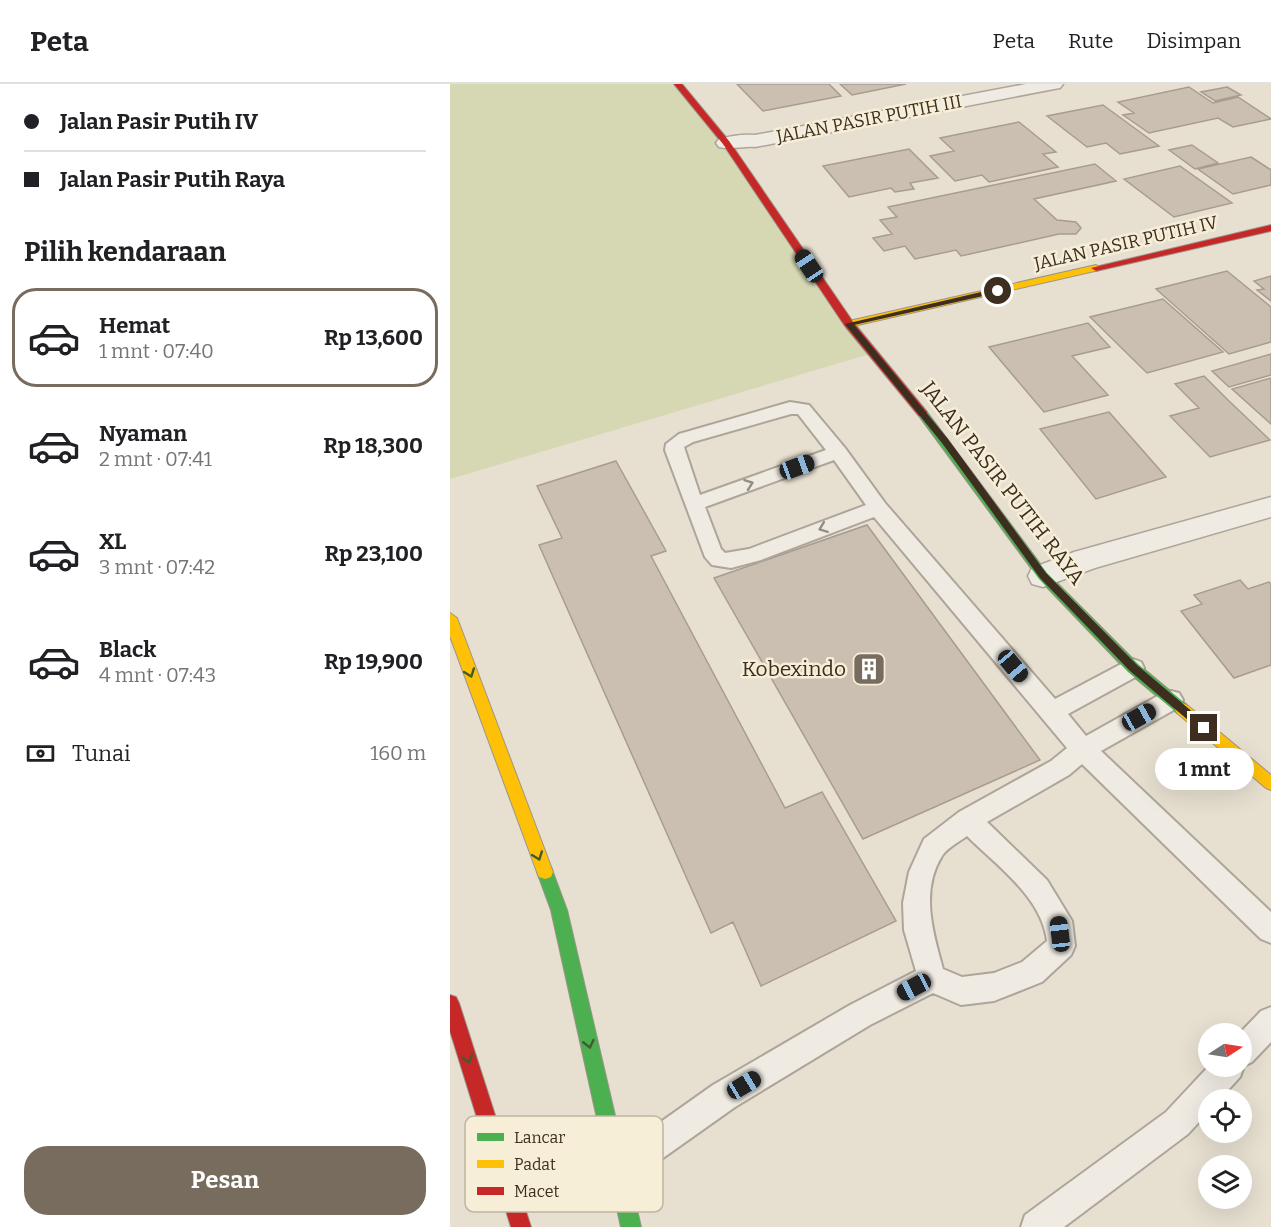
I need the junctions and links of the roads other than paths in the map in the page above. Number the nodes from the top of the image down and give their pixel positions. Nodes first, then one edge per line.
1 (678, 84) edge
2 (1054, 84) edge
3 (994, 89) edge
4 (728, 147) junction
5 (1271, 228) edge
6 (849, 324) junction
7 (838, 452) junction
8 (694, 504) junction
9 (1271, 507) edge
10 (878, 508) junction
11 (1043, 576) junction
12 (450, 618) edge
13 (1133, 668) junction
14 (1171, 700) junction
15 (1053, 711) junction
16 (1083, 749) junction
17 (1271, 784) edge
18 (968, 820) junction
19 (1271, 930) edge
20 (932, 978) junction
21 (450, 1003) edge
22 (1271, 1021) edge
23 (1252, 1041) edge
24 (1219, 1077) edge
25 (485, 1116) edge
26 (605, 1116) edge
27 (663, 1139) edge
28 (515, 1212) edge
29 (628, 1212) edge
30 (520, 1227) edge
31 (631, 1227) edge
32 (1037, 1227) edge

1 - 4 main road, JALAN PASIR PUTIH RAYA
2 - 3 street, JALAN PASIR PUTIH III
3 - 4 street, JALAN PASIR PUTIH III
4 - 6 main road, JALAN PASIR PUTIH RAYA
5 - 6 main road, JALAN PASIR PUTIH IV
6 - 11 main road, JALAN PASIR PUTIH RAYA
8 -> 7 lane
7 - 8 lane
7 - 10 lane
10 -> 8 lane
9 - 11 street
10 - 15 lane
11 - 13 main road, JALAN PASIR PUTIH RAYA
12 -> 26 main road
13 - 14 main road, JALAN PASIR PUTIH RAYA
13 - 15 lane
14 - 16 lane
14 - 17 main road, JALAN PASIR PUTIH RAYA
15 - 16 lane
16 - 18 lane
16 - 19 lane
18 - 20 lane
18 - 20 lane
20 - 27 lane
21 -> 25 main road
22 - 23 lane
24 - 32 lane
28 -> 30 main road
29 - 31 main road

